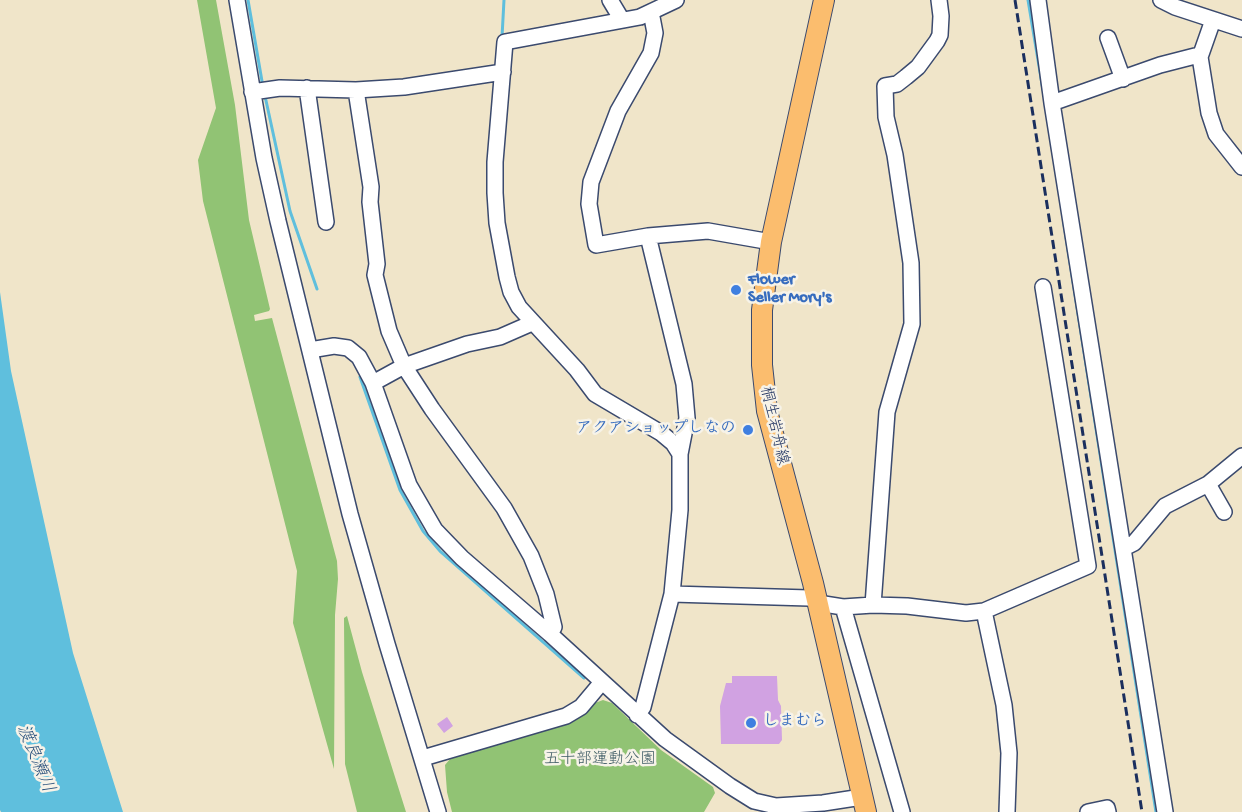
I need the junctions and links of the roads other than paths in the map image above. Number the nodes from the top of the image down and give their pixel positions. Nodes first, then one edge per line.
1 (237, 0) edge
2 (610, 0) edge
3 (676, 0) edge
4 (824, 0) edge
5 (939, 0) edge
6 (1038, 0) edge
7 (1161, 0) edge
8 (651, 12) junction
9 (622, 20) junction
10 (1213, 20) junction
11 (1242, 28) edge
12 (1108, 38) dead end
13 (1200, 57) junction
14 (503, 72) junction
15 (1123, 79) junction
16 (307, 88) junction
17 (356, 90) junction
18 (252, 92) junction
19 (1052, 103) junction
20 (1242, 167) edge
21 (326, 222) dead end
22 (648, 236) junction
23 (771, 242) junction
24 (1043, 287) dead end
25 (532, 322) junction
26 (310, 350) junction
27 (404, 366) junction
28 (373, 383) junction
29 (680, 454) junction
30 (1242, 456) edge
31 (1208, 483) junction
32 (1224, 512) dead end
33 (1124, 548) junction
34 (672, 594) junction
35 (817, 601) junction
36 (873, 605) junction
37 (843, 607) junction
38 (984, 611) junction
39 (550, 634) junction
40 (602, 682) junction
41 (637, 715) junction
42 (423, 758) junction
43 (864, 805) edge
44 (438, 812) edge
45 (902, 812) edge
46 (1007, 812) edge
47 (1089, 812) edge
48 (1108, 812) edge
49 (1166, 812) edge

1 - 18 street
2 - 9 street
3 - 8 street
4 - 23 main road, 桐生岩舟線
5 - 36 street
6 - 19 street
7 - 10 street
8 - 9 street
8 - 22 street
9 - 14 street
10 - 11 street
10 - 13 street
12 - 15 street
13 - 15 street
13 - 20 street
14 - 17 street
14 - 25 street
15 - 19 street
16 - 17 street
16 - 18 street
16 - 21 street
17 - 27 street
18 - 26 street
19 - 33 street
22 - 23 street
22 - 29 street
23 - 35 main road, 桐生岩舟線
24 - 38 street
25 - 27 street
25 - 29 street
26 - 28 street
26 - 42 street
27 - 28 street
27 - 39 street
28 - 39 street
29 - 34 street
30 - 31 street
31 - 32 street
31 - 33 street
33 - 49 street
34 - 35 street
34 - 41 street
35 - 37 street
35 - 43 main road, 桐生岩舟線
36 - 37 street
36 - 38 street
37 - 45 street
38 - 46 street
39 - 40 street
40 - 41 street
40 - 42 street
41 - 43 street
42 - 44 street
47 - 48 street

